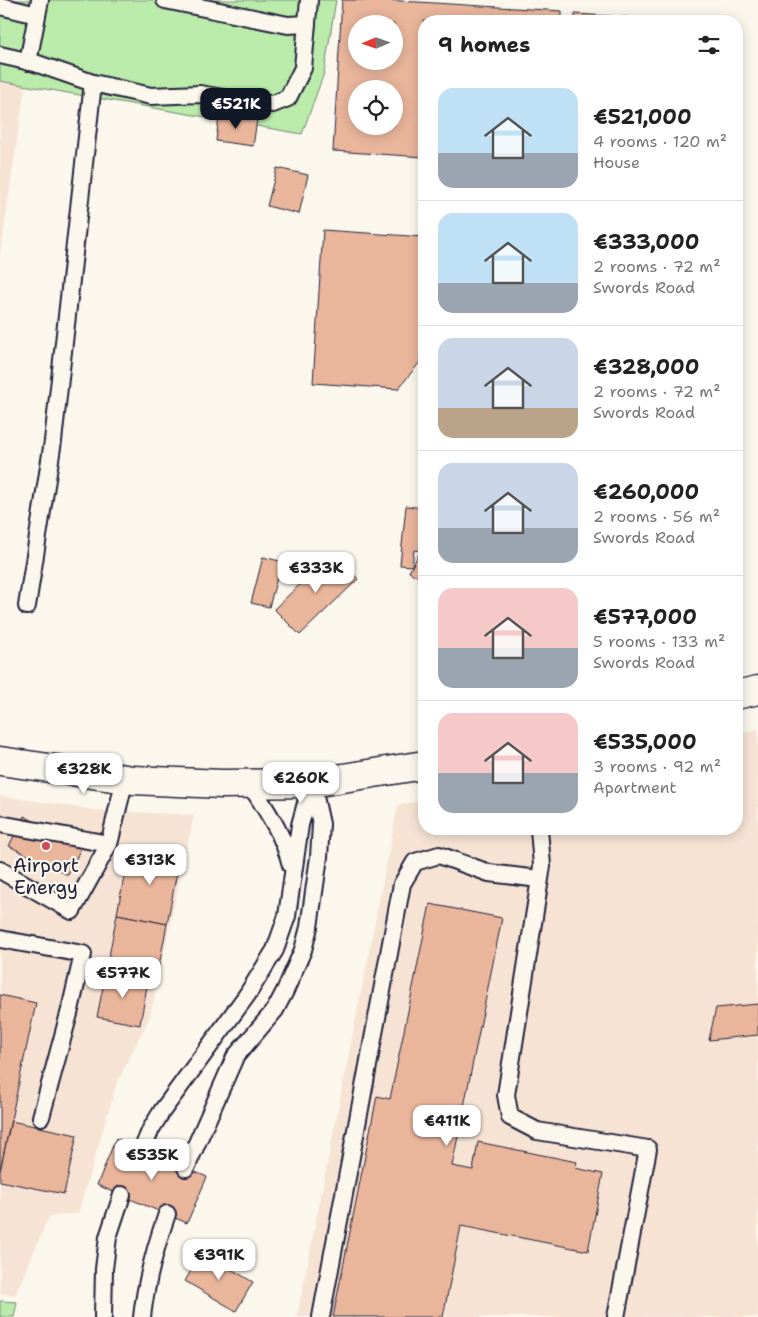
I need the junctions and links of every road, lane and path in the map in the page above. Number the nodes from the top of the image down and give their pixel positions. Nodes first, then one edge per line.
1 (165, 0) edge
2 (309, 0) edge
3 (0, 6) edge
4 (39, 7) edge
5 (307, 24) junction
6 (0, 55) edge
7 (28, 62) junction
8 (93, 83) junction
9 (27, 606) dead end
10 (758, 690) edge
11 (743, 693) edge
12 (0, 761) edge
13 (418, 766) edge
14 (125, 779) junction
15 (312, 783) junction
16 (250, 784) junction
17 (0, 824) edge
18 (539, 835) edge
19 (110, 844) junction
20 (0, 870) edge
21 (294, 875) junction
22 (539, 879) junction
23 (0, 938) edge
24 (41, 1117) dead end
25 (142, 1150) dead end
26 (186, 1168) dead end
27 (122, 1195) dead end
28 (167, 1214) dead end
29 (103, 1317) edge
30 (142, 1317) edge
31 (321, 1317) edge
32 (616, 1317) edge

1 - 5 lane
2 - 5 lane
3 - 4 lane
4 - 7 lane
5 - 8 lane
6 - 7 lane
7 - 8 lane
8 - 9 lane
10 - 11 main road
12 - 14 main road
13 - 15 main road
14 - 16 main road
14 - 19 lane
15 - 16 main road
15 - 21 lane
15 - 26 lane
16 - 21 lane
17 - 19 lane
18 - 22 lane
19 - 20 lane
21 - 25 lane
22 - 31 lane
22 - 32 lane
23 - 24 lane
27 - 29 lane
28 - 30 lane

